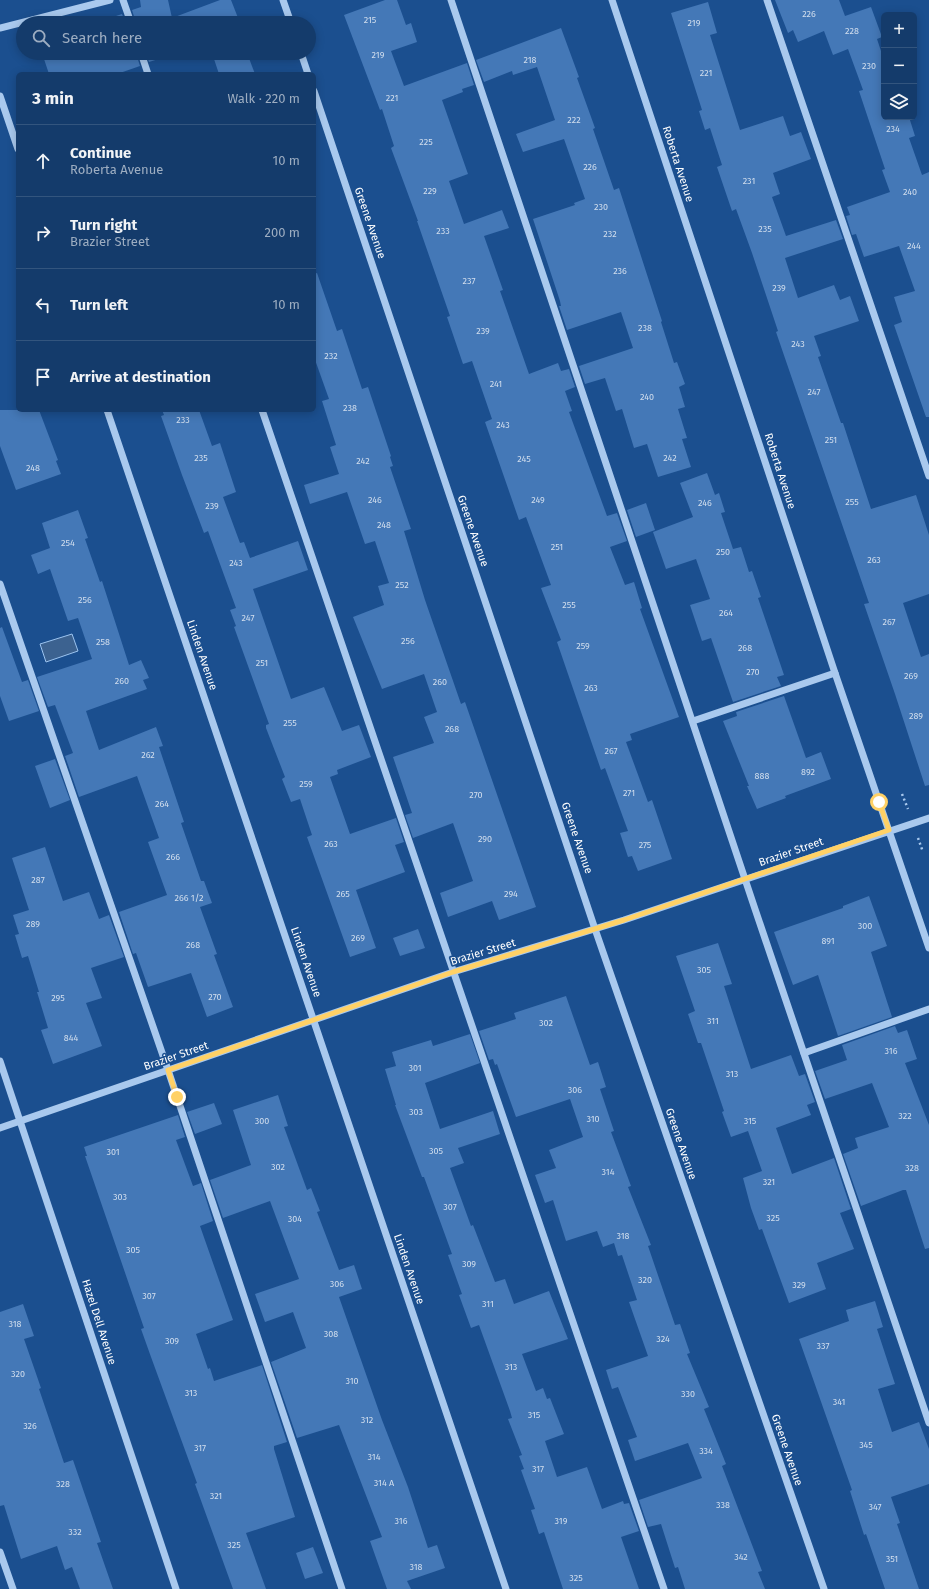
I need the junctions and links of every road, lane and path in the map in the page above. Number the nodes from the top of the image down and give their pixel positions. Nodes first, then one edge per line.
1 (110, 0) edge
2 (123, 0) edge
3 (283, 0) edge
4 (451, 0) edge
5 (612, 0) edge
6 (767, 0) edge
7 (47, 16) edge
8 (129, 16) edge
9 (289, 16) edge
10 (16, 24) edge
11 (0, 28) edge
12 (143, 60) edge
13 (303, 60) edge
14 (147, 72) edge
15 (307, 72) edge
16 (0, 96) edge
17 (316, 97) edge
18 (16, 143) edge
19 (108, 412) edge
20 (263, 412) edge
21 (929, 476) edge
22 (0, 584) edge
23 (835, 673) junction
24 (692, 721) junction
25 (929, 818) edge
26 (889, 830) junction
27 (745, 879) junction
28 (595, 929) junction
29 (929, 948) edge
30 (453, 972) junction
31 (929, 1009) edge
32 (314, 1020) junction
33 (804, 1053) junction
34 (0, 1061) edge
35 (168, 1070) junction
36 (20, 1121) junction
37 (0, 1128) edge
38 (929, 1423) edge
39 (0, 1552) edge
40 (13, 1589) edge
41 (176, 1589) edge
42 (342, 1589) edge
43 (506, 1589) edge
44 (664, 1589) edge
45 (824, 1589) edge

1 - 7 street
2 - 8 street
3 - 9 street
4 - 24 street
5 - 23 street, Roberta Avenue
6 - 21 street
10 - 11 street
12 - 14 street
13 - 15 street
16 - 18 street
17 - 28 street, Greene Avenue
19 - 32 street, Linden Avenue
20 - 30 street
22 - 35 street
23 - 24 street
23 - 26 street, Roberta Avenue
24 - 27 street
25 - 26 street, Brazier Street
26 - 27 street, Brazier Street
26 - 29 street, Roberta Avenue
27 - 28 street, Brazier Street
27 - 33 street
28 - 30 street, Brazier Street
28 - 45 street, Greene Avenue
30 - 32 street, Brazier Street
30 - 44 street
31 - 33 street
32 - 35 street, Brazier Street
32 - 43 street, Linden Avenue
33 - 38 street
34 - 36 street, Hazel Dell Avenue
35 - 36 street, Brazier Street
35 - 42 street
36 - 37 street, Brazier Street
36 - 41 street, Hazel Dell Avenue
39 - 40 street

